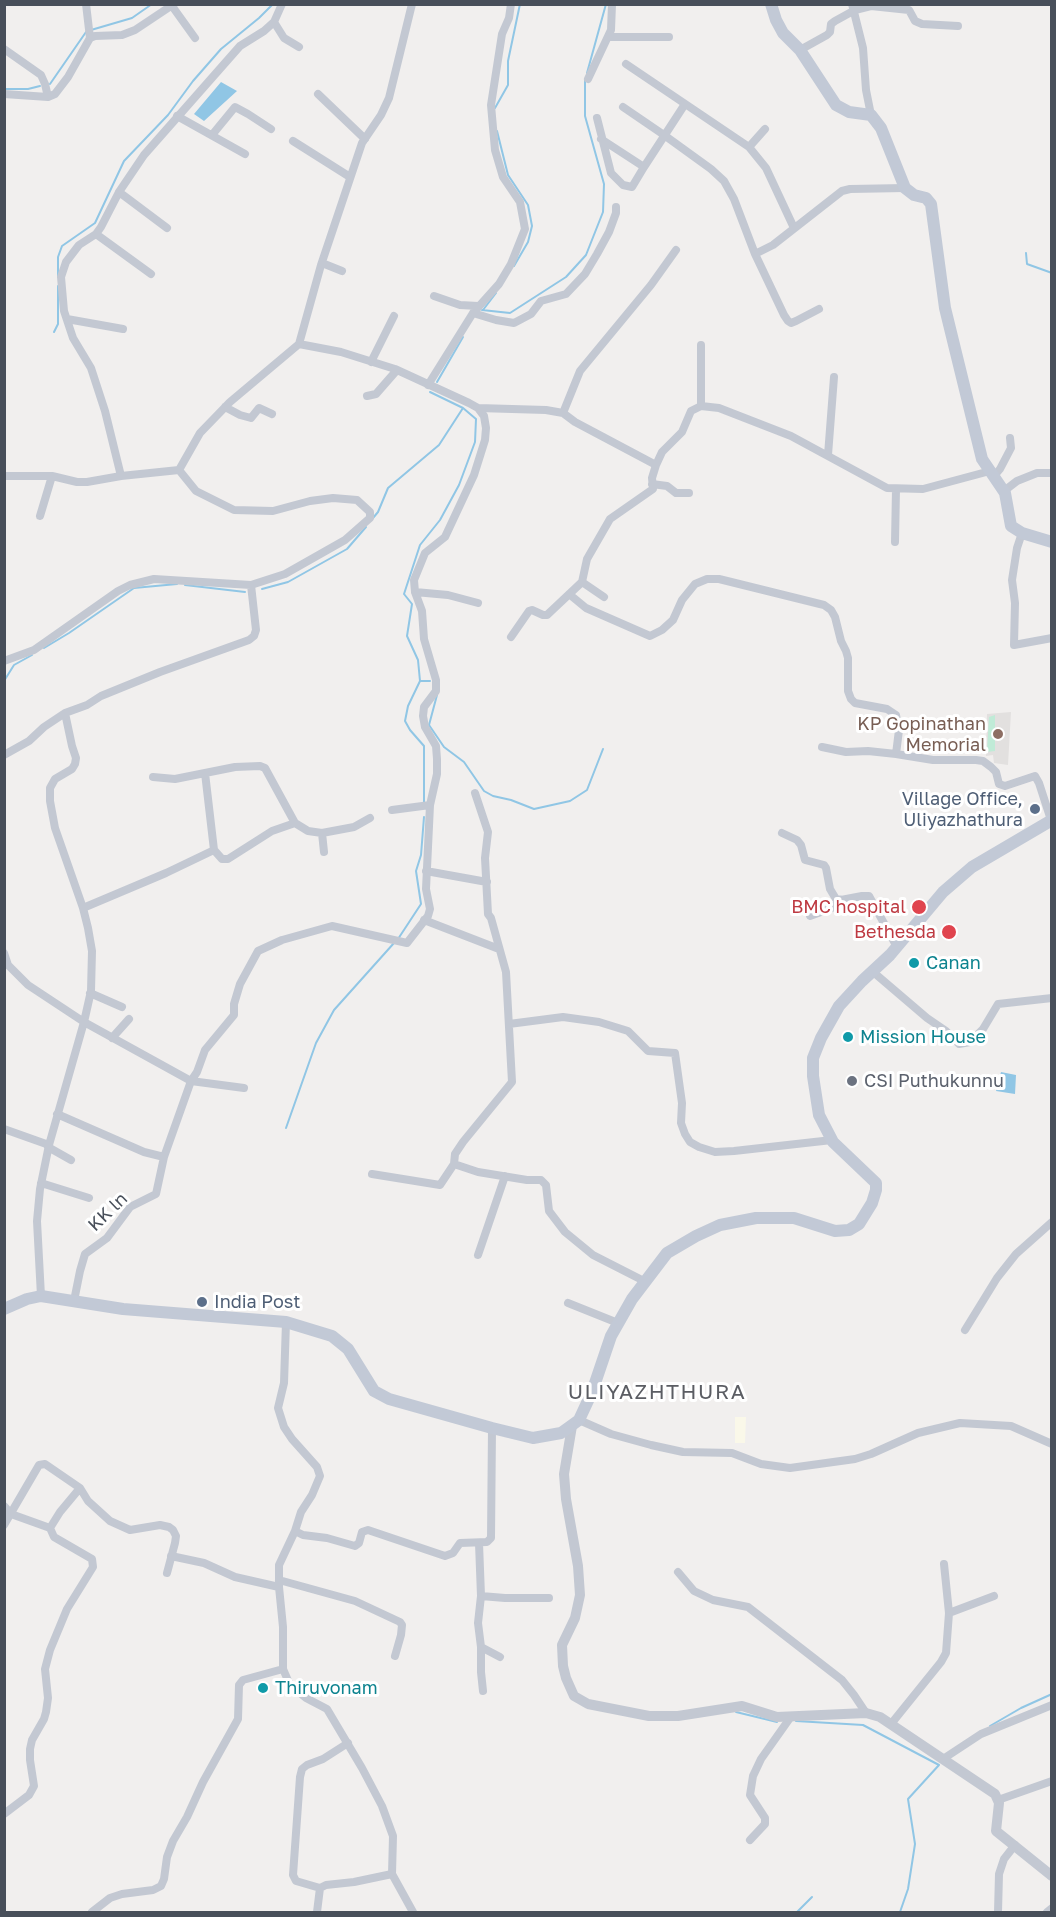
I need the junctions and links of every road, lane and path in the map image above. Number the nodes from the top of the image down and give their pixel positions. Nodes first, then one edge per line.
1 (86, 4) edge
2 (282, 4) edge
3 (412, 4) edge
4 (511, 4) edge
5 (612, 4) edge
6 (771, 4) edge
7 (173, 5) edge
8 (876, 5) edge
9 (852, 8) edge
10 (273, 22) junction
11 (958, 26) dead end
12 (608, 37) junction
13 (669, 37) dead end
14 (90, 38) junction
15 (195, 38) dead end
16 (298, 47) dead end
17 (4, 49) edge
18 (800, 50) junction
19 (626, 64) dead end
20 (588, 79) dead end
21 (4, 94) edge
22 (318, 94) dead end
23 (48, 97) junction
24 (685, 104) junction
25 (623, 107) dead end
26 (871, 115) junction
27 (177, 116) junction
28 (597, 118) dead end
29 (271, 129) dead end
30 (765, 129) dead end
31 (212, 135) junction
32 (664, 135) junction
33 (365, 139) junction
34 (602, 139) junction
35 (293, 141) dead end
36 (749, 147) junction
37 (245, 154) dead end
38 (644, 167) junction
39 (350, 177) junction
40 (905, 188) junction
41 (119, 192) junction
42 (616, 207) dead end
43 (166, 228) dead end
44 (794, 228) junction
45 (96, 234) junction
46 (676, 250) dead end
47 (755, 254) junction
48 (322, 263) junction
49 (342, 271) dead end
50 (151, 274) dead end
51 (434, 296) dead end
52 (819, 309) dead end
53 (475, 310) junction
54 (394, 316) dead end
55 (67, 319) junction
56 (123, 329) dead end
57 (299, 344) junction
58 (701, 345) dead end
59 (371, 362) junction
60 (397, 370) junction
61 (834, 377) dead end
62 (428, 385) junction
63 (367, 396) dead end
64 (701, 406) junction
65 (225, 407) junction
66 (478, 408) junction
67 (563, 413) junction
68 (272, 414) dead end
69 (1010, 438) dead end
70 (828, 454) junction
71 (656, 465) junction
72 (179, 470) junction
73 (992, 473) junction
74 (1052, 473) edge
75 (52, 476) junction
76 (121, 476) junction
77 (4, 477) edge
78 (652, 484) junction
79 (896, 489) junction
80 (1004, 490) junction
81 (689, 492) dead end
82 (40, 516) dead end
83 (1022, 533) junction
84 (896, 542) dead end
85 (1052, 542) edge
86 (582, 582) junction
87 (251, 585) junction
88 (415, 592) junction
89 (569, 594) junction
90 (604, 597) dead end
91 (478, 603) dead end
92 (511, 637) dead end
93 (1047, 640) edge
94 (4, 661) edge
95 (65, 713) junction
96 (822, 747) dead end
97 (896, 754) junction
98 (4, 755) edge
99 (205, 773) junction
100 (153, 777) dead end
101 (475, 793) dead end
102 (430, 805) junction
103 (392, 810) dead end
104 (370, 818) dead end
105 (1051, 820) edge
106 (295, 823) junction
107 (322, 833) junction
108 (782, 833) dead end
109 (214, 850) junction
110 (324, 852) dead end
111 (426, 871) junction
112 (487, 882) junction
113 (841, 900) junction
114 (83, 908) junction
115 (810, 916) dead end
116 (424, 920) junction
117 (897, 947) junction
118 (499, 949) junction
119 (4, 953) edge
120 (6, 964) edge
121 (872, 971) junction
122 (90, 993) junction
123 (1052, 998) edge
124 (122, 1007) dead end
125 (129, 1019) dead end
126 (84, 1022) junction
127 (509, 1024) junction
128 (112, 1038) junction
129 (191, 1081) junction
130 (244, 1088) dead end
131 (57, 1114) junction
132 (4, 1129) edge
133 (832, 1140) junction
134 (49, 1146) junction
135 (164, 1157) junction
136 (71, 1160) dead end
137 (454, 1164) junction
138 (372, 1174) dead end
139 (506, 1176) junction
140 (41, 1183) junction
141 (89, 1198) dead end
142 (1052, 1222) edge
143 (478, 1255) dead end
144 (644, 1281) junction
145 (41, 1296) junction
146 (74, 1301) junction
147 (568, 1303) dead end
148 (4, 1309) edge
149 (286, 1322) junction
150 (618, 1323) junction
151 (965, 1330) dead end
152 (576, 1423) junction
153 (492, 1428) junction
154 (1052, 1444) edge
155 (80, 1488) junction
156 (4, 1506) edge
157 (11, 1514) junction
158 (4, 1525) edge
159 (50, 1528) junction
160 (294, 1531) junction
161 (479, 1543) junction
162 (171, 1556) junction
163 (944, 1564) dead end
164 (678, 1572) dead end
165 (167, 1573) dead end
166 (279, 1583) junction
167 (481, 1596) junction
168 (994, 1596) dead end
169 (549, 1598) dead end
170 (949, 1613) junction
171 (481, 1647) junction
172 (395, 1656) dead end
173 (500, 1657) dead end
174 (282, 1669) junction
175 (483, 1691) dead end
176 (1052, 1705) edge
177 (866, 1713) junction
178 (790, 1718) junction
179 (891, 1724) junction
180 (348, 1743) junction
181 (943, 1759) junction
182 (1052, 1781) edge
183 (998, 1800) junction
184 (4, 1814) edge
185 (750, 1840) dead end
186 (1015, 1845) junction
187 (392, 1874) junction
188 (1052, 1876) edge
189 (320, 1888) junction
190 (1052, 1908) edge
191 (92, 1912) edge
192 (316, 1912) edge
193 (413, 1912) edge
194 (998, 1912) edge
195 (1047, 1912) edge

1 - 14 street
2 - 10 street
3 - 33 street
4 - 53 street
5 - 12 street
6 - 18 main road
7 - 14 street
7 - 15 street
8 - 9 street
8 - 11 street
9 - 18 street
9 - 26 street
10 - 16 street
10 - 27 street
12 - 13 street
12 - 20 street
14 - 23 street
17 - 23 street
18 - 26 main road
19 - 24 street
21 - 23 street
22 - 33 street
24 - 32 street
24 - 36 street
25 - 32 street
26 - 40 main road
27 - 31 street
27 - 41 street
28 - 34 street
29 - 31 street
30 - 36 street
31 - 37 street
32 - 38 street
32 - 47 street
33 - 39 street
34 - 38 street
34 - 38 street
35 - 39 street
36 - 44 street
39 - 48 street
40 - 44 street
40 - 73 main road
41 - 43 street
41 - 45 street
42 - 53 street
44 - 47 street
45 - 50 street
45 - 55 street
46 - 67 street
47 - 52 street
48 - 49 street
48 - 57 street
51 - 53 street
53 - 62 street
54 - 59 street
55 - 56 street
55 - 76 street
57 - 59 street
57 - 65 street
58 - 64 street
59 - 60 street
60 - 62 street
60 - 63 street
61 - 70 street
62 - 66 street
64 - 70 street
64 - 71 street
65 - 68 street
65 - 72 street
66 - 67 street
66 - 88 street
67 - 71 street
69 - 73 street
70 - 79 street
71 - 78 street
72 - 76 street
72 - 87 street
73 - 79 street
73 - 80 main road
74 - 80 street
75 - 76 street
75 - 77 street
75 - 82 street
78 - 81 street
78 - 86 street
79 - 84 street
80 - 83 main road
83 - 85 main road
83 - 93 street
86 - 89 street
86 - 90 street
87 - 94 street
87 - 95 street
88 - 91 street
88 - 102 street
89 - 92 street
89 - 97 street
95 - 98 street
95 - 114 street
96 - 97 street
97 - 105 street
99 - 100 street
99 - 106 street
99 - 109 street
101 - 112 street
102 - 103 street
102 - 111 street
104 - 107 street
105 - 117 main road
106 - 107 street
106 - 109 street
107 - 110 street
108 - 113 street
109 - 114 street
111 - 112 street
111 - 116 street
112 - 118 street
113 - 115 street
113 - 117 street
114 - 122 street
116 - 118 street
116 - 129 street, KK ln
117 - 121 main road
118 - 127 street
119 - 120 street
120 - 126 street
121 - 123 street
121 - 133 main road
122 - 124 street
122 - 126 street
125 - 128 street
126 - 128 street
126 - 131 street
127 - 133 street
127 - 137 street
128 - 129 street
129 - 130 street
129 - 135 street, KK ln
131 - 134 street
131 - 135 street
132 - 134 street
133 - 144 main road
134 - 136 street
134 - 140 street
135 - 146 street, KK ln
137 - 138 street
137 - 139 street
139 - 143 street
139 - 144 street
140 - 141 street
140 - 145 street
142 - 151 street
144 - 150 main road
145 - 146 main road
145 - 148 main road
146 - 149 main road
147 - 150 street
149 - 153 main road
149 - 160 street
150 - 152 main road
152 - 153 main road
152 - 154 street
152 - 178 street
153 - 161 street
155 - 157 street
155 - 159 street
155 - 162 street
156 - 157 street
157 - 158 street
157 - 159 street
159 - 184 street
160 - 161 street
160 - 166 street
161 - 167 street
162 - 165 street
162 - 166 street
163 - 170 street
164 - 177 street
166 - 172 street
166 - 174 street
167 - 169 street
167 - 171 street
168 - 170 street
170 - 179 street
171 - 173 street
171 - 175 street
174 - 180 street
174 - 191 street
176 - 181 street
177 - 178 street
177 - 179 street
178 - 185 street
179 - 181 street
180 - 187 street
180 - 189 street
181 - 183 street
182 - 183 street
183 - 186 street
186 - 188 street
186 - 194 street
187 - 189 street
187 - 193 street
189 - 192 street
190 - 195 street

